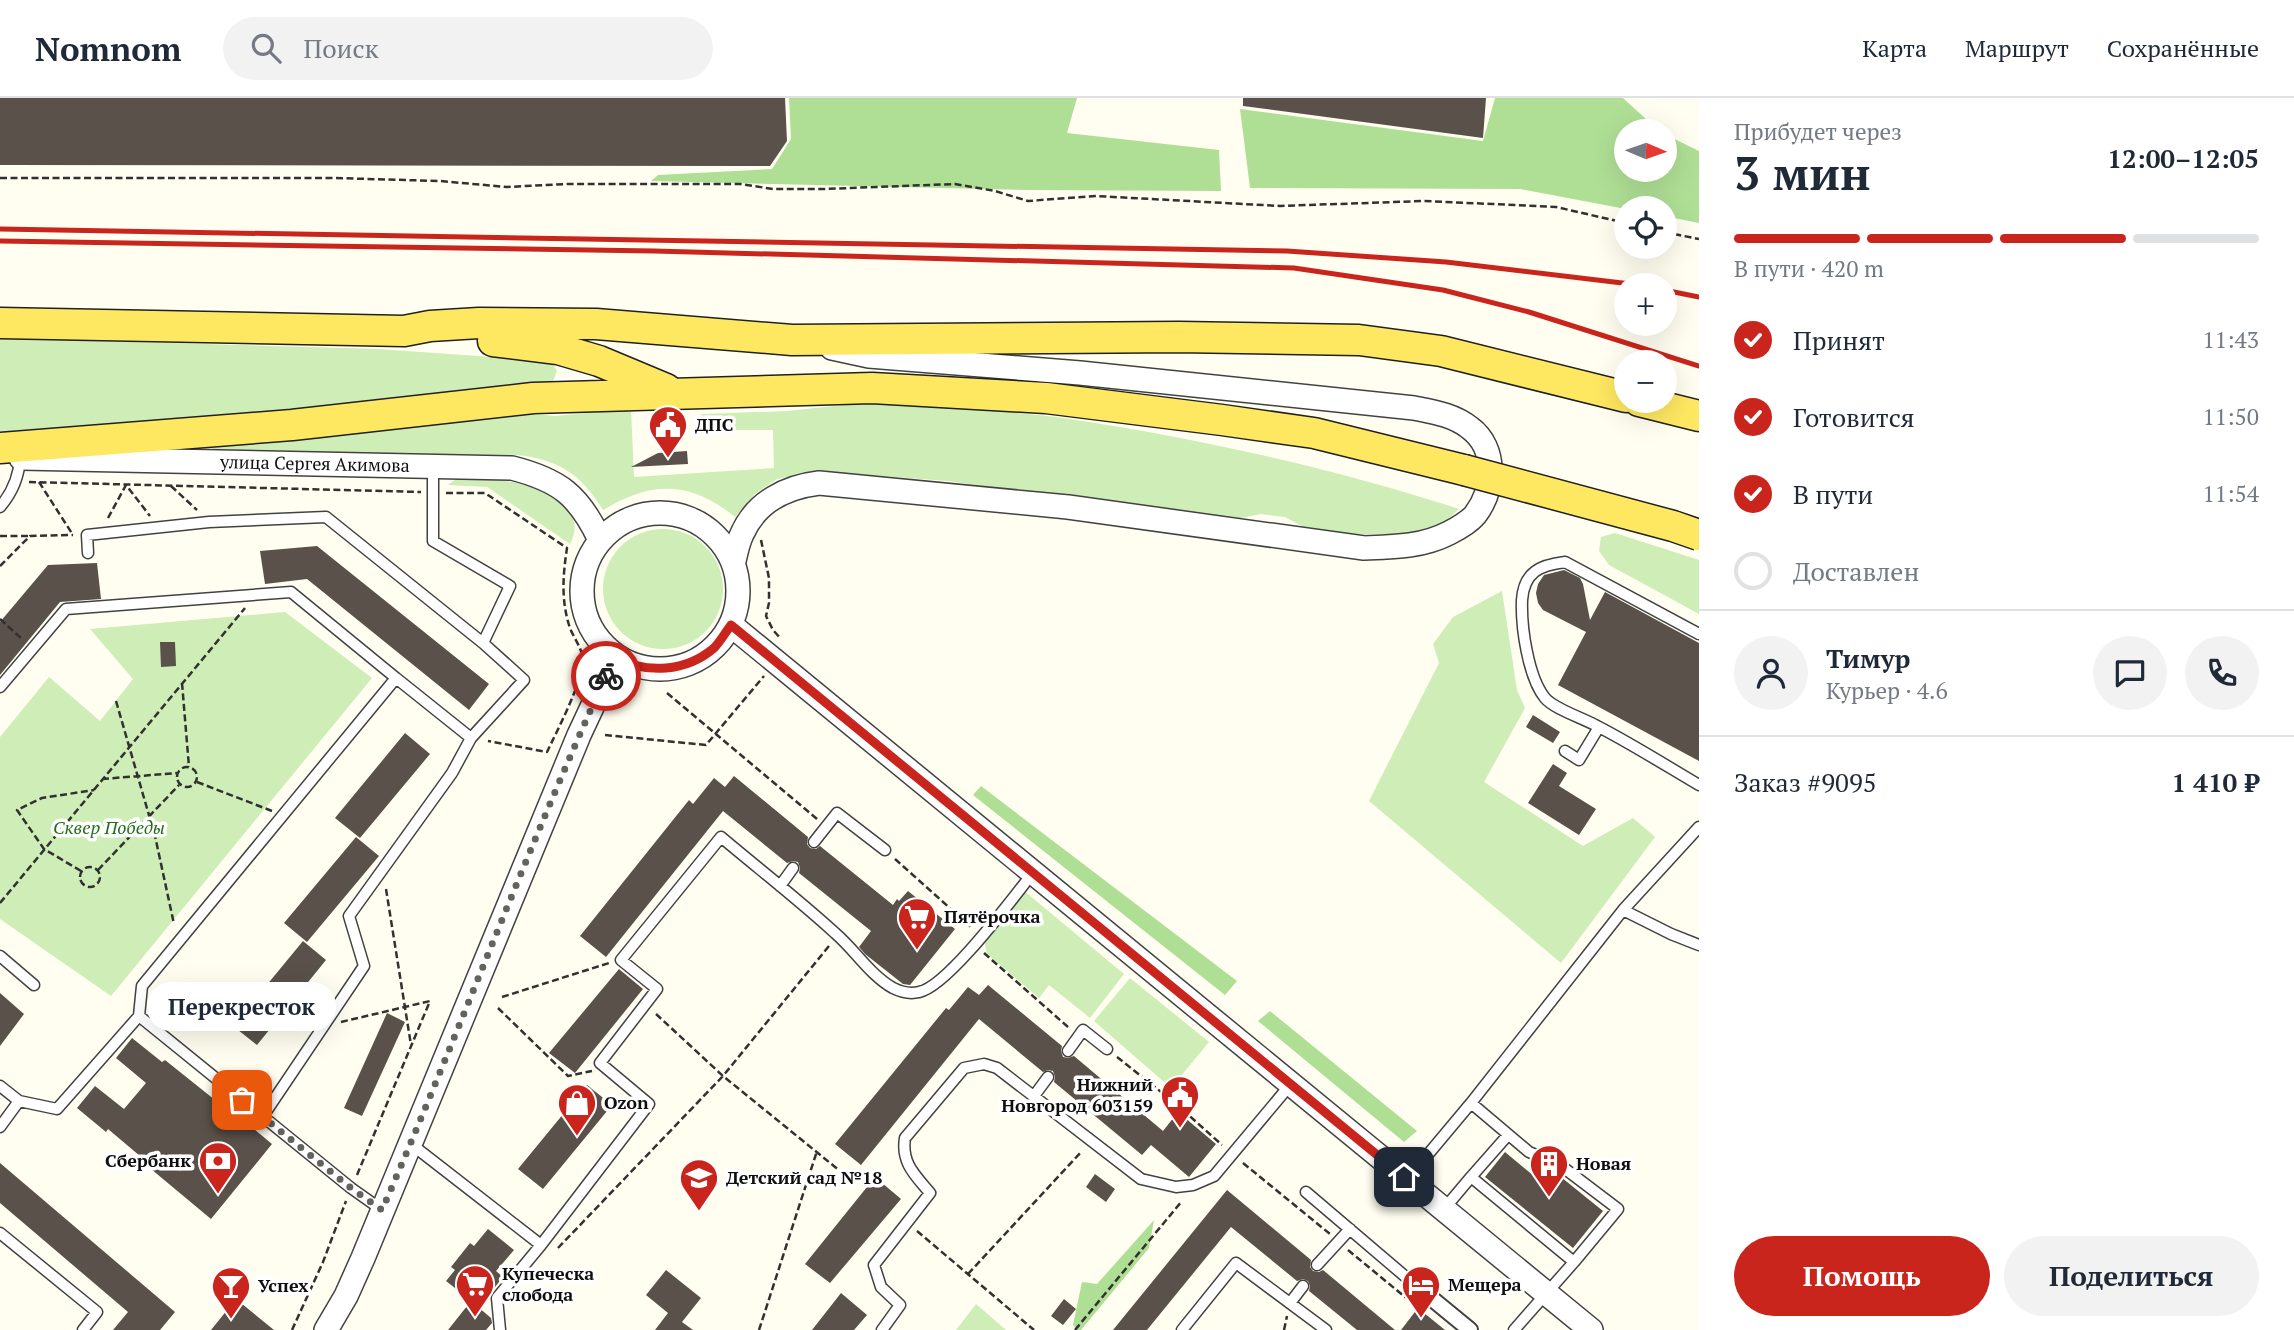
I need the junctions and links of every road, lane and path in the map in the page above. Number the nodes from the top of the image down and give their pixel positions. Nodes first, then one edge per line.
1 (0, 178) edge
2 (1614, 220) edge
3 (1677, 235) edge
4 (1699, 239) edge
5 (0, 323) edge
6 (404, 331) junction
7 (792, 340) junction
8 (676, 393) junction
9 (1614, 394) edge
10 (1677, 410) edge
11 (1699, 416) edge
12 (7, 454) edge
13 (433, 465) junction
14 (39, 482) dead end
15 (171, 486) dead end
16 (0, 507) edge
17 (209, 522) junction
18 (159, 527) junction
19 (100, 534) junction
20 (1699, 535) edge
21 (0, 536) edge
22 (30, 536) junction
23 (761, 537) dead end
24 (600, 540) junction
25 (88, 553) dead end
26 (734, 561) junction
27 (0, 566) edge
28 (256, 594) junction
29 (0, 619) edge
30 (731, 625) junction
31 (1699, 634) edge
32 (483, 643) junction
33 (33, 648) junction
34 (615, 658) junction
35 (775, 664) junction
36 (396, 678) junction
37 (182, 683) junction
38 (0, 687) edge
39 (667, 693) dead end
40 (116, 701) dead end
41 (1599, 727) junction
42 (604, 735) dead end
43 (715, 735) junction
44 (471, 738) junction
45 (129, 748) junction
46 (1565, 751) dead end
47 (189, 766) junction
48 (177, 773) junction
49 (137, 776) junction
50 (102, 779) junction
51 (197, 782) junction
52 (179, 785) junction
53 (1699, 785) edge
54 (94, 790) junction
55 (284, 815) junction
56 (149, 817) junction
57 (826, 826) junction
58 (1699, 827) edge
59 (814, 842) dead end
60 (44, 849) junction
61 (885, 850) joint
62 (793, 868) dead end
63 (383, 869) junction
64 (97, 870) junction
65 (81, 871) junction
66 (1032, 874) junction
67 (780, 886) junction
68 (0, 902) edge
69 (1623, 910) junction
70 (838, 935) junction
71 (977, 939) junction
72 (1698, 940) edge
73 (178, 942) junction
74 (0, 956) edge
75 (621, 960) junction
76 (34, 985) dead end
77 (502, 997) dead end
78 (645, 1004) junction
79 (405, 1005) junction
80 (498, 1008) dead end
81 (139, 1016) junction
82 (322, 1027) junction
83 (1078, 1036) junction
84 (411, 1045) junction
85 (1107, 1049) joint
86 (1068, 1051) dead end
87 (607, 1068) junction
88 (723, 1076) junction
89 (1048, 1077) dead end
90 (1290, 1085) junction
91 (0, 1086) edge
92 (1034, 1096) junction
93 (19, 1101) junction
94 (1471, 1103) junction
95 (263, 1116) junction
96 (0, 1127) edge
97 (1508, 1135) junction
98 (1091, 1142) junction
99 (411, 1144) junction
100 (817, 1151) junction
101 (1232, 1153) junction
102 (840, 1171) dead end
103 (1404, 1177) junction
104 (1471, 1177) junction
105 (1197, 1184) junction
106 (351, 1188) junction
107 (1306, 1192) dead end
108 (382, 1210) junction
109 (1443, 1210) junction
110 (906, 1222) junction
111 (1350, 1229) junction
112 (0, 1233) edge
113 (1339, 1242) junction
114 (541, 1245) junction
115 (558, 1248) dead end
116 (1574, 1262) junction
117 (1317, 1265) dead end
118 (968, 1275) junction
119 (1407, 1278) dead end
120 (1303, 1286) dead end
121 (1425, 1293) joint
122 (1546, 1295) junction
123 (1290, 1303) junction
124 (83, 1330) edge
125 (292, 1330) edge
126 (326, 1330) edge
127 (500, 1330) edge
128 (759, 1330) edge
129 (882, 1330) edge
130 (1034, 1330) edge
131 (1075, 1330) edge
132 (1182, 1330) edge
133 (1326, 1330) edge
134 (1469, 1330) edge
135 (1514, 1330) edge
136 (1591, 1330) edge

1 - 2 path
3 - 4 path
5 - 6 main road
6 - 7 main road
6 - 8 main road
7 - 9 main road
7 - 26 street
8 - 12 main road
8 - 20 main road, bridge
10 - 11 main road
12 - 13 street, улица Сергея Акимова
12 - 16 lane
13 - 24 street, улица Сергея Акимова
13 - 32 lane
14 - 22 path
15 - 17 path
17 - 18 lane
17 - 32 lane
18 - 19 lane
18 - 19 path
19 - 25 lane
21 - 22 path
22 - 27 path
23 - 35 path
24 - 26 street
24 - 34 street
26 - 30 street
28 - 33 lane
28 - 36 lane
28 - 37 path
29 - 33 path
30 - 34 street
30 - 35 street
31 - 41 lane
32 - 44 lane
33 - 38 lane
34 - 99 street
35 - 43 path
35 - 66 street
36 - 44 lane
36 - 55 lane
37 - 45 path
37 - 47 path
39 - 43 path
40 - 45 path
41 - 46 lane
41 - 53 lane
42 - 43 path
43 - 57 path
44 - 63 lane
45 - 49 path
45 - 50 path
47 - 48 path
47 - 51 path
48 - 49 path
48 - 52 path
49 - 50 path
49 - 56 path
50 - 54 path
51 - 52 path
51 - 55 path
52 - 56 path
54 - 60 path
54 - 60 path
55 - 73 lane
56 - 64 path
56 - 73 path
57 - 59 lane
57 - 61 lane
58 - 69 lane
60 - 65 path
60 - 68 path
61 - 71 path
62 - 67 lane
63 - 79 path
63 - 82 lane
64 - 65 path
64 - 65 path
66 - 71 lane
66 - 90 street
67 - 70 lane
67 - 75 lane
69 - 72 lane
69 - 94 lane
70 - 71 lane
70 - 88 path
71 - 83 path
73 - 81 lane
74 - 76 lane
75 - 77 path
75 - 78 lane
78 - 87 lane
78 - 88 path
79 - 82 path
79 - 84 path
79 - 84 path
80 - 87 path
81 - 93 lane
81 - 95 lane
82 - 95 lane
83 - 85 lane
83 - 86 lane
84 - 106 path
85 - 101 path
87 - 114 lane
88 - 100 path
88 - 115 path
89 - 92 lane
90 - 101 lane
90 - 103 street
91 - 93 lane
92 - 98 lane
92 - 110 lane
93 - 96 lane
94 - 97 lane
94 - 103 lane
95 - 106 lane
97 - 104 lane
97 - 116 lane
98 - 105 lane
98 - 118 path
99 - 108 street
99 - 114 lane
100 - 102 path
100 - 128 path
101 - 105 lane
101 - 113 path
103 - 109 street
104 - 109 lane
104 - 116 lane
105 - 131 path
106 - 108 lane
106 - 125 path
107 - 111 lane
108 - 126 street
109 - 122 street
110 - 118 path
110 - 129 lane
111 - 113 lane
111 - 119 lane
112 - 124 lane
113 - 117 lane
113 - 121 path
114 - 127 lane
116 - 122 lane
118 - 130 path
120 - 123 lane
121 - 134 street
122 - 135 lane
122 - 136 street
123 - 132 lane
123 - 133 lane

